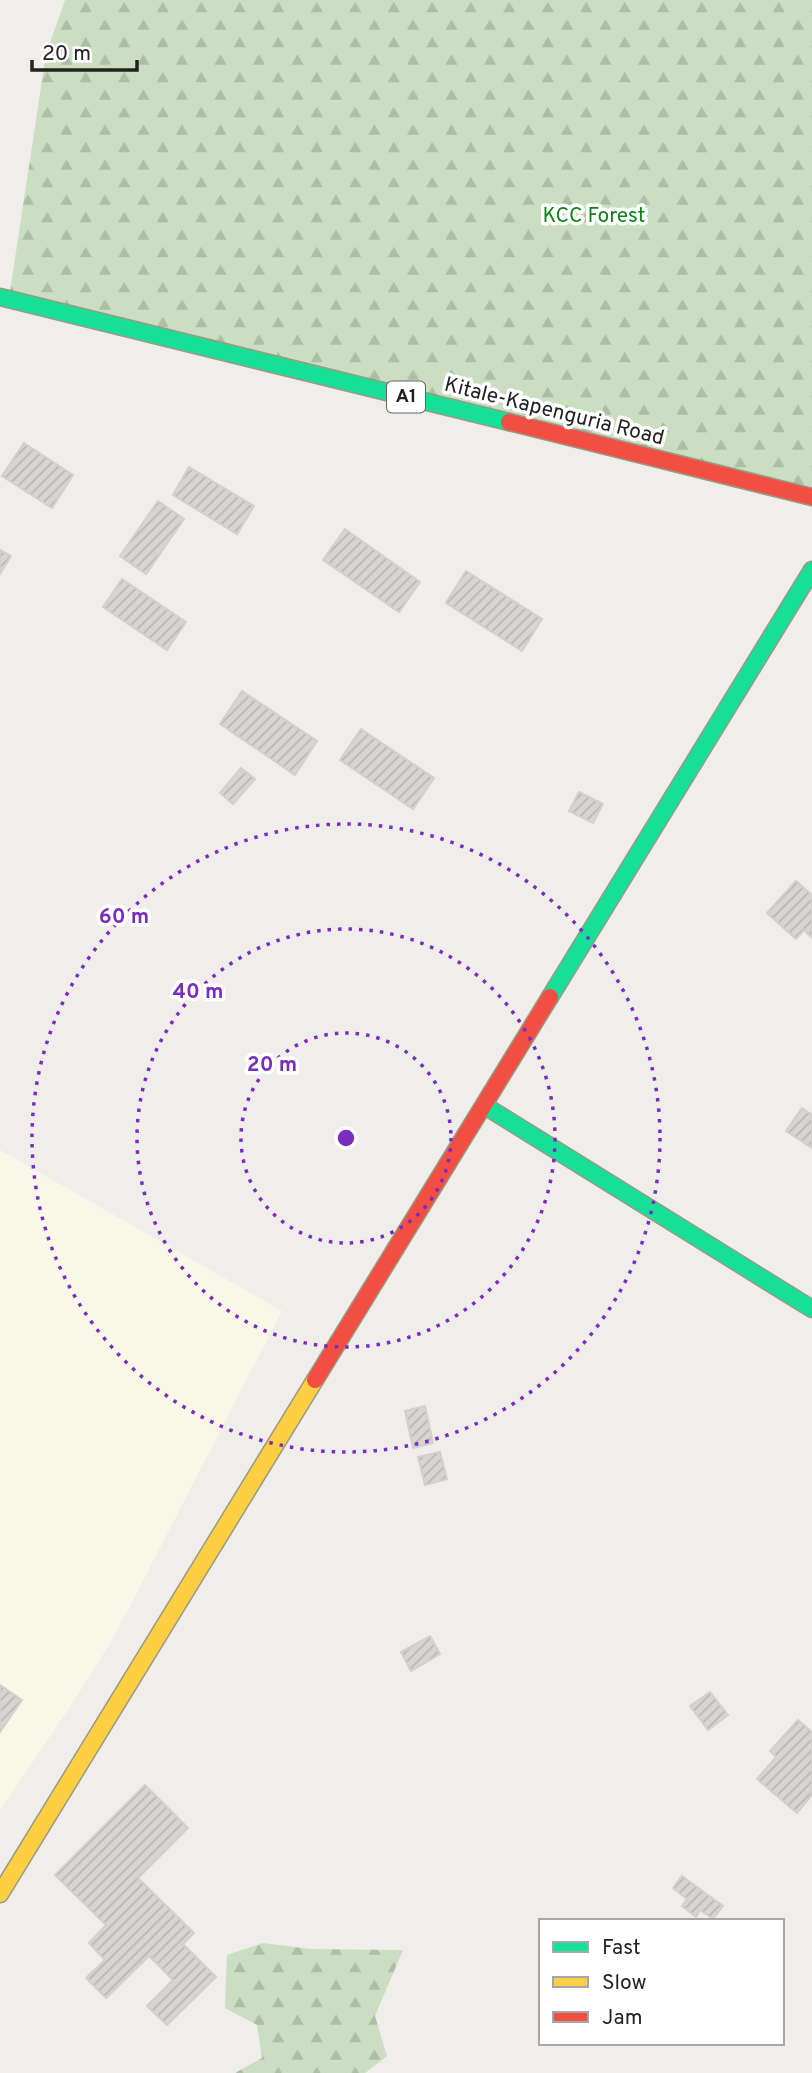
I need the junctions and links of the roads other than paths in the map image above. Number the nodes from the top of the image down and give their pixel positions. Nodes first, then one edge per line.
1 (0, 297) edge
2 (812, 497) edge
3 (812, 570) edge
4 (485, 1106) junction
5 (812, 1309) edge
6 (0, 1894) edge

1 - 2 main road, Kitale-Kapenguria Road / A1
3 - 4 main road
4 - 5 main road
4 - 6 main road

